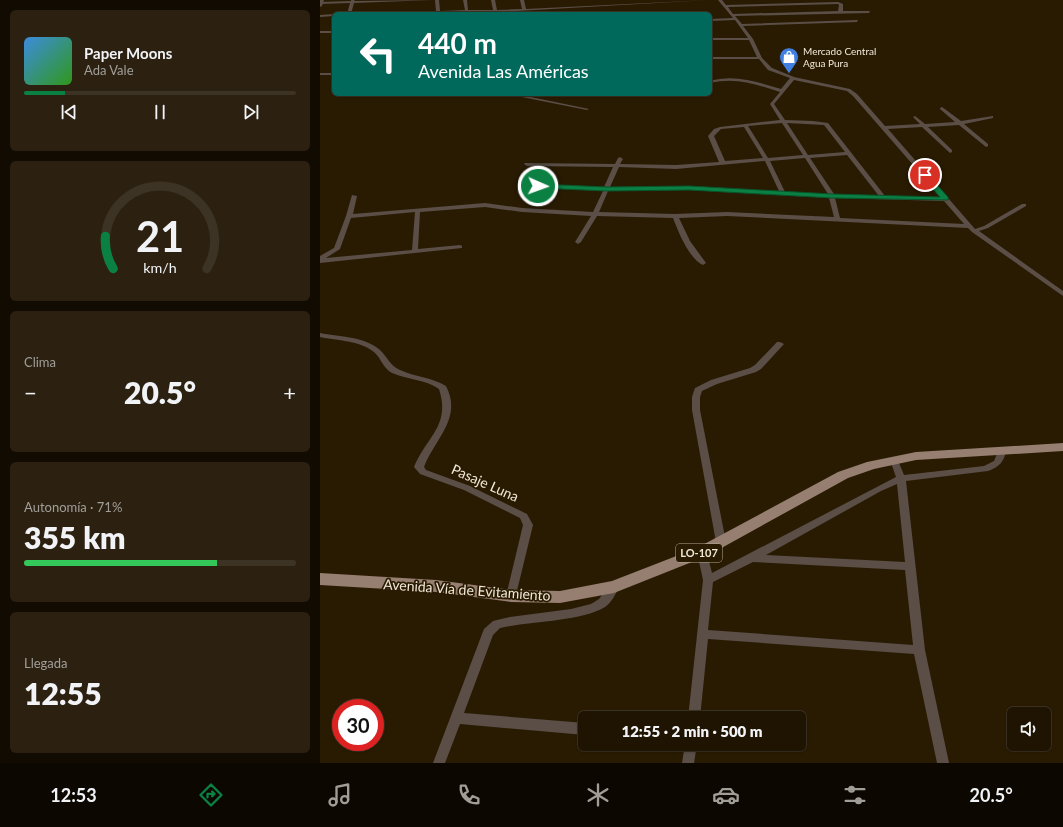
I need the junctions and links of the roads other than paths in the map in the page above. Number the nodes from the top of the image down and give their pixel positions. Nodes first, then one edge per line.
1 (409, 0) edge
2 (431, 0) edge
3 (437, 0) edge
4 (465, 0) edge
5 (493, 0) edge
6 (522, 0) edge
7 (630, 0) edge
8 (707, 0) edge
9 (720, 0) edge
10 (835, 0) edge
11 (352, 1) edge
12 (381, 1) edge
13 (321, 3) edge
14 (838, 3) junction
15 (634, 4) junction
16 (547, 6) junction
17 (726, 6) junction
18 (575, 7) junction
19 (524, 10) junction
20 (349, 12) edge
21 (379, 12) edge
22 (407, 12) edge
23 (438, 12) edge
24 (467, 12) edge
25 (496, 12) edge
26 (547, 12) edge
27 (576, 12) edge
28 (842, 12) junction
29 (869, 12) dead end
30 (332, 15) edge
31 (320, 16) edge
32 (735, 17) junction
33 (712, 20) edge
34 (857, 22) dead end
35 (741, 25) junction
36 (320, 32) edge
37 (332, 32) edge
38 (751, 39) junction
39 (712, 40) edge
40 (712, 58) edge
41 (760, 58) junction
42 (332, 74) edge
43 (321, 76) edge
44 (793, 78) junction
45 (712, 81) edge
46 (782, 91) junction
47 (518, 96) edge
48 (531, 96) edge
49 (528, 98) junction
50 (942, 108) dead end
51 (587, 109) dead end
52 (915, 117) dead end
53 (991, 117) dead end
54 (783, 121) junction
55 (960, 123) junction
56 (745, 125) junction
57 (925, 126) junction
58 (883, 128) junction
59 (986, 145) dead end
60 (950, 151) dead end
61 (849, 153) junction
62 (806, 157) junction
63 (620, 159) dead end
64 (767, 160) junction
65 (527, 164) dead end
66 (723, 164) junction
67 (618, 166) junction
68 (523, 185) dead end
69 (607, 189) junction
70 (782, 192) junction
71 (354, 196) dead end
72 (832, 196) junction
73 (883, 197) junction
74 (945, 199) junction
75 (1024, 205) dead end
76 (417, 210) junction
77 (595, 214) junction
78 (349, 216) junction
79 (675, 216) junction
80 (837, 218) junction
81 (972, 228) junction
82 (578, 242) dead end
83 (460, 247) dead end
84 (415, 250) junction
85 (320, 260) edge
86 (703, 263) dead end
87 (1063, 294) edge
88 (320, 335) edge
89 (780, 344) dead end
90 (1063, 447) edge
91 (1002, 451) junction
92 (894, 460) junction
93 (900, 478) junction
94 (721, 542) junction
95 (702, 552) junction
96 (753, 558) junction
97 (909, 566) junction
98 (320, 579) edge
99 (708, 580) junction
100 (614, 587) junction
101 (511, 596) junction
102 (702, 634) junction
103 (919, 650) junction
104 (695, 711) edge
105 (455, 718) junction
106 (578, 728) edge
107 (690, 751) edge
108 (439, 763) edge
109 (688, 763) edge
110 (943, 763) edge

1 - 2 street
1 - 12 street
1 - 22 street
3 - 23 street
4 - 24 street
5 - 25 street
6 - 19 street
7 - 15 street
8 - 15 street
9 - 17 street
10 - 14 street
11 - 12 street
11 - 13 street
11 - 20 street
12 - 21 street
14 - 17 street
14 - 28 street
15 - 18 street
16 - 18 street
16 - 19 street
16 - 26 street
17 - 32 street
18 - 27 street
19 - 25 street
28 - 29 street
28 - 32 street
30 - 31 street
32 - 33 street
32 - 35 street
34 - 35 street
35 - 38 street
36 - 37 street
38 - 39 street
38 - 41 street
40 - 41 street
41 - 44 street
42 - 43 street
44 - 46 street
44 - 58 street
45 - 46 street
46 - 54 street
47 - 49 street
48 - 49 street
49 - 51 street
50 - 55 street
52 - 57 street
53 - 55 street
54 - 56 street
54 - 61 street
54 - 62 street
55 - 57 street
55 - 59 street
56 - 64 street
56 - 66 street
57 - 58 street
57 - 60 street
58 - 74 street
61 - 62 street
61 - 73 street
62 - 64 street
62 - 72 street
63 - 67 street
64 - 66 street
64 - 70 street
65 - 67 street
66 - 67 street
67 - 69 street
68 - 69 street
69 - 70 street
69 - 77 street
70 - 72 street
71 - 78 street
72 - 73 street
72 - 80 street
73 - 74 street
74 - 81 street
75 - 81 street
76 - 77 street
76 - 78 street
76 - 84 street
77 - 79 street
77 - 82 street
78 - 85 street
79 - 80 street
79 - 86 street
80 - 81 street
81 - 87 street
83 - 84 street
84 - 85 street
88 - 101 street, Pasaje Luna
89 - 94 street
90 - 91 main road, Avenida Vía de Evitamiento / LO-107
91 - 92 main road, Avenida Vía de Evitamiento / LO-107
91 - 93 street
92 - 93 street
92 - 94 main road, Avenida Vía de Evitamiento / LO-107
93 - 96 street
93 - 97 street
94 - 95 main road, Avenida Vía de Evitamiento / LO-107
95 - 99 street
95 - 100 main road, Avenida Vía de Evitamiento / LO-107
96 - 97 street
96 - 99 street
97 - 103 street
98 - 101 main road, Avenida Vía de Evitamiento / LO-107
99 - 102 street
100 - 101 main road, Avenida Vía de Evitamiento / LO-107
100 - 105 street
102 - 103 street
102 - 104 street
103 - 110 street
105 - 106 street
105 - 108 street
107 - 109 street

